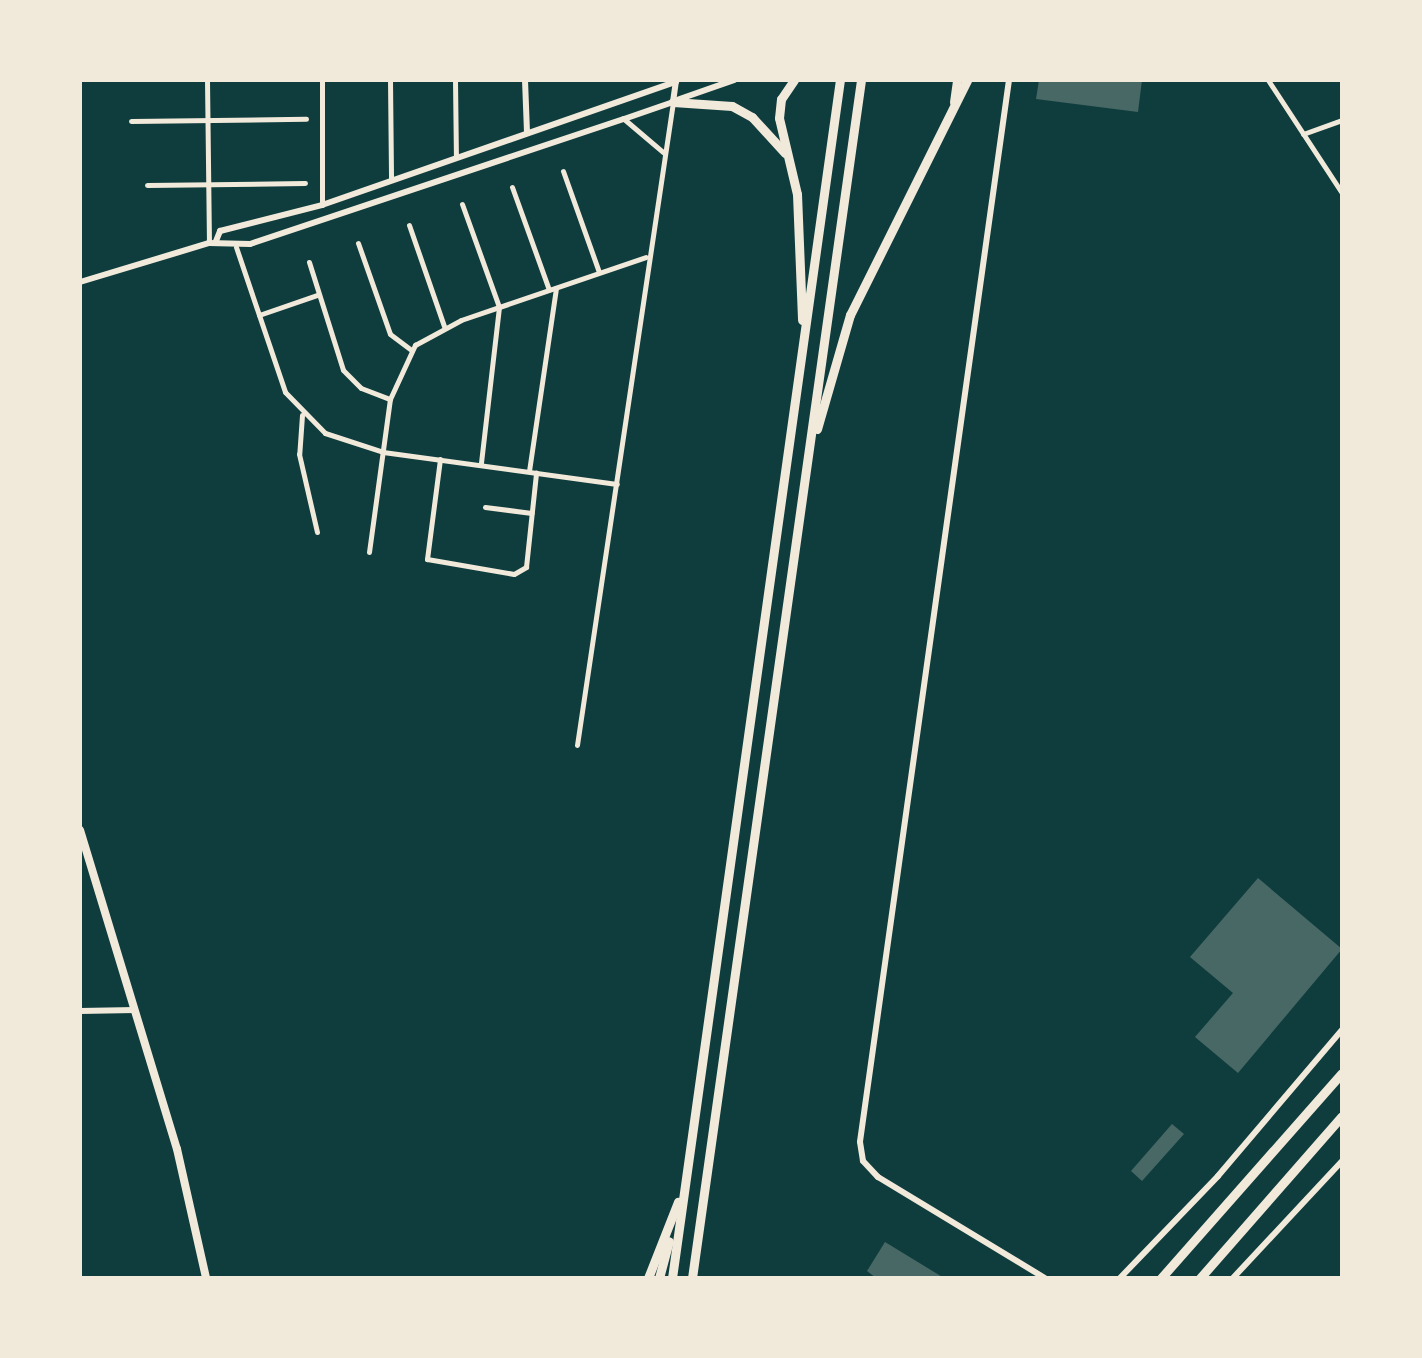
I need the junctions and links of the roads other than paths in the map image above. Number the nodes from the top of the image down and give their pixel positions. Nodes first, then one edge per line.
1 (207, 80) edge
2 (322, 80) edge
3 (390, 80) edge
4 (455, 80) edge
5 (526, 80) edge
6 (734, 80) edge
7 (794, 80) edge
8 (840, 80) edge
9 (861, 80) edge
10 (957, 80) edge
11 (967, 80) edge
12 (1009, 80) edge
13 (1268, 80) edge
14 (679, 81) edge
15 (673, 102) junction
16 (952, 110) junction
17 (306, 119) dead end
18 (208, 120) junction
19 (624, 120) junction
20 (1342, 120) edge
21 (131, 122) dead end
22 (527, 132) junction
23 (1303, 134) junction
24 (664, 152) junction
25 (456, 157) junction
26 (789, 159) junction
27 (564, 171) dead end
28 (391, 180) junction
29 (305, 183) dead end
30 (147, 184) dead end
31 (208, 184) junction
32 (512, 187) dead end
33 (1342, 193) edge
34 (322, 204) junction
35 (462, 204) dead end
36 (410, 224) dead end
37 (212, 242) junction
38 (358, 243) dead end
39 (236, 247) junction
40 (646, 257) junction
41 (308, 262) dead end
42 (599, 273) junction
43 (80, 282) edge
44 (552, 289) junction
45 (318, 294) junction
46 (499, 308) junction
47 (258, 316) junction
48 (444, 327) junction
49 (411, 350) junction
50 (802, 352) junction
51 (390, 399) junction
52 (302, 415) junction
53 (383, 452) junction
54 (440, 459) junction
55 (480, 463) junction
56 (532, 472) junction
57 (805, 478) junction
58 (616, 484) junction
59 (485, 507) dead end
60 (532, 512) junction
61 (317, 532) dead end
62 (369, 552) dead end
63 (577, 744) dead end
64 (80, 830) edge
65 (135, 1010) junction
66 (80, 1012) edge
67 (1342, 1030) edge
68 (1340, 1073) edge
69 (1342, 1116) edge
70 (1342, 1160) edge
71 (685, 1186) junction
72 (206, 1278) edge
73 (648, 1278) edge
74 (659, 1278) edge
75 (672, 1278) edge
76 (692, 1278) edge
77 (1045, 1278) edge
78 (1120, 1278) edge
79 (1161, 1278) edge
80 (1200, 1278) edge
81 (1233, 1278) edge

1 - 18 street
2 - 34 street
3 - 28 street
4 - 25 street
5 - 22 main road
6 - 15 main road
7 - 26 highway
8 - 50 highway
9 - 57 highway
10 - 16 highway
11 - 16 highway
12 - 77 main road
13 - 23 street
14 - 15 main road
14 - 22 main road
15 - 19 main road
15 - 24 street
15 - 26 highway
16 - 57 highway
17 - 18 street
18 - 21 street
18 - 31 street
19 - 24 street
19 - 39 main road
20 - 23 street
22 - 25 main road
23 - 33 street
24 - 40 street
25 - 28 main road
26 - 50 highway
27 - 42 street
28 - 34 main road
29 - 31 street
30 - 31 street
31 - 37 street
32 - 44 street
34 - 37 main road
35 - 46 street
36 - 48 street
37 - 39 main road
37 - 43 main road
38 - 49 street
39 - 47 street
40 - 42 street
40 - 58 street
41 - 45 street
42 - 44 street
44 - 46 street
44 - 56 street
45 - 47 street
45 - 51 street
46 - 48 street
46 - 55 street
47 - 52 street
48 - 49 street
49 - 51 street
50 - 71 highway
51 - 53 street
52 - 53 street
52 - 61 street
53 - 54 street
53 - 62 street
54 - 55 street
54 - 60 street
55 - 56 street
56 - 58 street
56 - 60 street
57 - 76 highway
58 - 63 street
59 - 60 street
64 - 65 main road
65 - 66 main road
65 - 72 main road
67 - 78 main road
68 - 79 highway
69 - 80 highway
70 - 81 main road
71 - 73 highway
71 - 74 highway
71 - 75 highway

